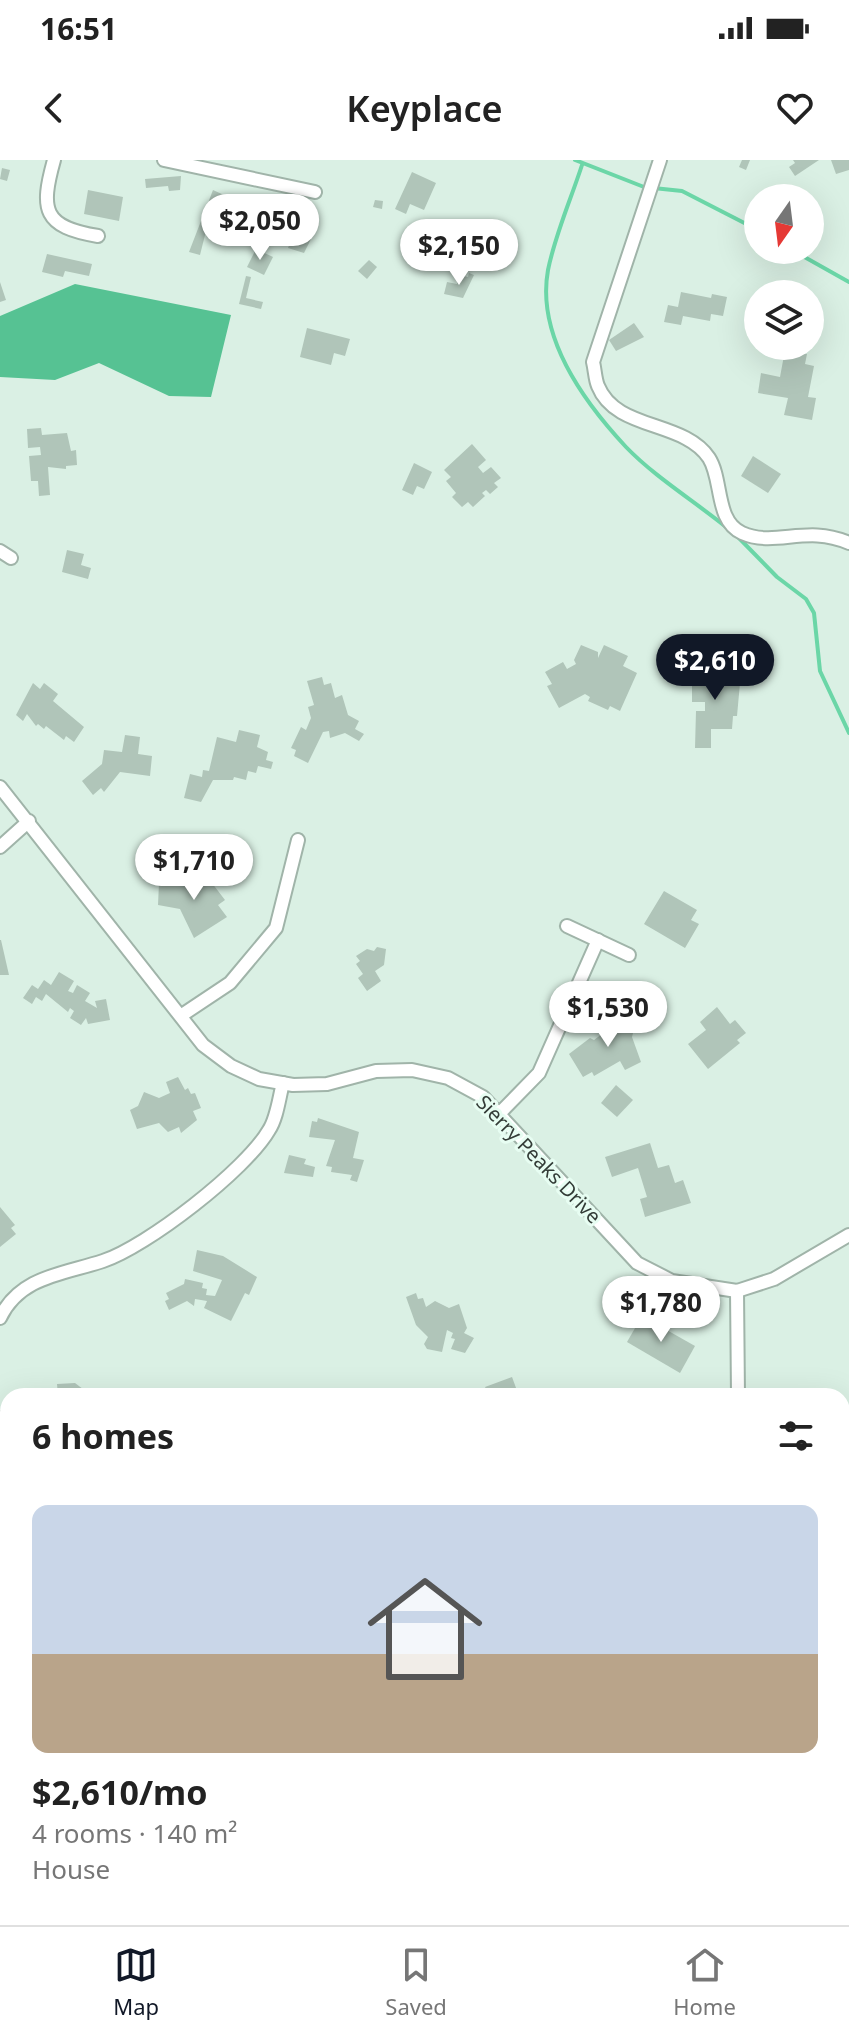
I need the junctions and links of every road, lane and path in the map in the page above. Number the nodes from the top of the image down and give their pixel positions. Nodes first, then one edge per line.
1 (54, 160) edge
2 (164, 160) edge
3 (660, 160) edge
4 (315, 192) dead end
5 (98, 236) dead end
6 (849, 543) edge
7 (0, 787) edge
8 (29, 821) junction
9 (298, 840) dead end
10 (0, 847) edge
11 (567, 926) dead end
12 (598, 940) junction
13 (629, 955) dead end
14 (182, 1015) junction
15 (283, 1083) junction
16 (499, 1114) junction
17 (849, 1235) edge
18 (737, 1291) junction
19 (0, 1318) edge
20 (738, 1388) edge

1 - 5 street
2 - 4 street
3 - 6 street
7 - 8 street, Sierry Peaks Drive
8 - 10 street
8 - 14 street, Sierry Peaks Drive
9 - 14 street
11 - 12 street
12 - 13 street
12 - 16 street
14 - 15 street, Sierry Peaks Drive
15 - 16 street, Sierry Peaks Drive
15 - 19 street
16 - 18 street, Sierry Peaks Drive
17 - 18 street, Sierry Peaks Drive
18 - 20 street

